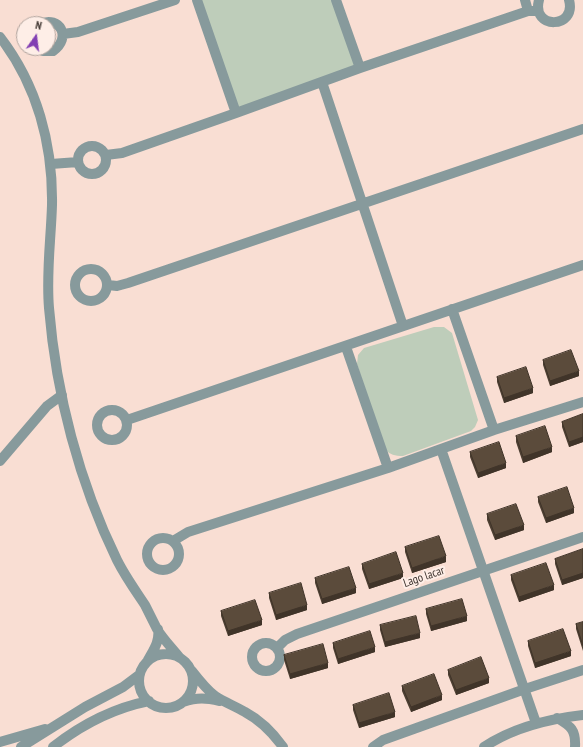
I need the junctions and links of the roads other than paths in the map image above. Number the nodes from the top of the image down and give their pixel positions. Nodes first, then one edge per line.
1 (175, 0) edge
2 (197, 0) edge
3 (336, 0) edge
4 (525, 0) edge
5 (539, 0) edge
6 (569, 0) edge
7 (528, 11) junction
8 (538, 11) junction
9 (56, 24) edge
10 (63, 34) junction
11 (0, 37) edge
12 (56, 48) edge
13 (360, 68) junction
14 (322, 82) junction
15 (236, 113) junction
16 (583, 129) edge
17 (106, 155) junction
18 (78, 162) junction
19 (51, 164) junction
20 (363, 205) junction
21 (583, 265) edge
22 (108, 285) dead end
23 (452, 309) junction
24 (403, 326) junction
25 (346, 347) junction
26 (62, 395) junction
27 (583, 402) edge
28 (127, 420) dead end
29 (494, 430) junction
30 (441, 449) junction
31 (0, 461) edge
32 (388, 468) junction
33 (583, 537) edge
34 (173, 541) dead end
35 (483, 570) junction
36 (158, 629) junction
37 (277, 648) dead end
38 (180, 658) junction
39 (146, 662) junction
40 (190, 669) junction
41 (583, 670) edge
42 (139, 674) junction
43 (524, 689) junction
44 (149, 701) junction
45 (182, 702) junction
46 (226, 703) junction
47 (583, 715) edge
48 (557, 718) junction
49 (536, 723) junction
50 (55, 726) junction
51 (503, 736) junction
52 (64, 738) junction
53 (0, 742) edge
54 (21, 747) edge
55 (54, 747) edge
56 (58, 747) edge
57 (283, 747) edge
58 (373, 747) edge
59 (484, 747) edge
60 (497, 747) edge
61 (575, 747) edge

1 - 10 street
2 - 15 street
3 - 13 street
4 - 7 street
5 - 8 street
6 - 8 street
7 - 8 street
7 - 13 street
9 - 10 street
10 - 12 street
11 - 19 street
13 - 14 street
14 - 15 street
14 - 20 street
15 - 17 street
16 - 20 street
17 - 18 street
17 - 18 street
18 - 19 street
19 - 26 street
20 - 22 street
20 - 24 street
21 - 23 street
23 - 24 street
23 - 29 street
24 - 25 street
25 - 28 street
25 - 32 street
26 - 31 street
26 - 36 street
27 - 29 street
29 - 30 street
30 - 32 street
30 - 35 street
32 - 34 street
33 - 35 street, Lago lacar
35 - 37 street, Lago lacar
35 - 43 street
36 - 38 street
36 - 39 street
38 - 39 street
38 - 40 street
39 - 42 street
40 - 45 street
40 - 46 street
41 - 43 street
42 - 44 street
42 - 50 street
43 - 49 street
43 - 58 street
44 - 45 street
44 - 52 street
45 - 46 street
46 - 57 street
47 - 48 street
48 - 49 street
48 - 61 street
49 - 51 street
50 - 53 street
50 - 54 street
51 - 59 street
51 - 60 street
52 - 55 street
52 - 56 street

